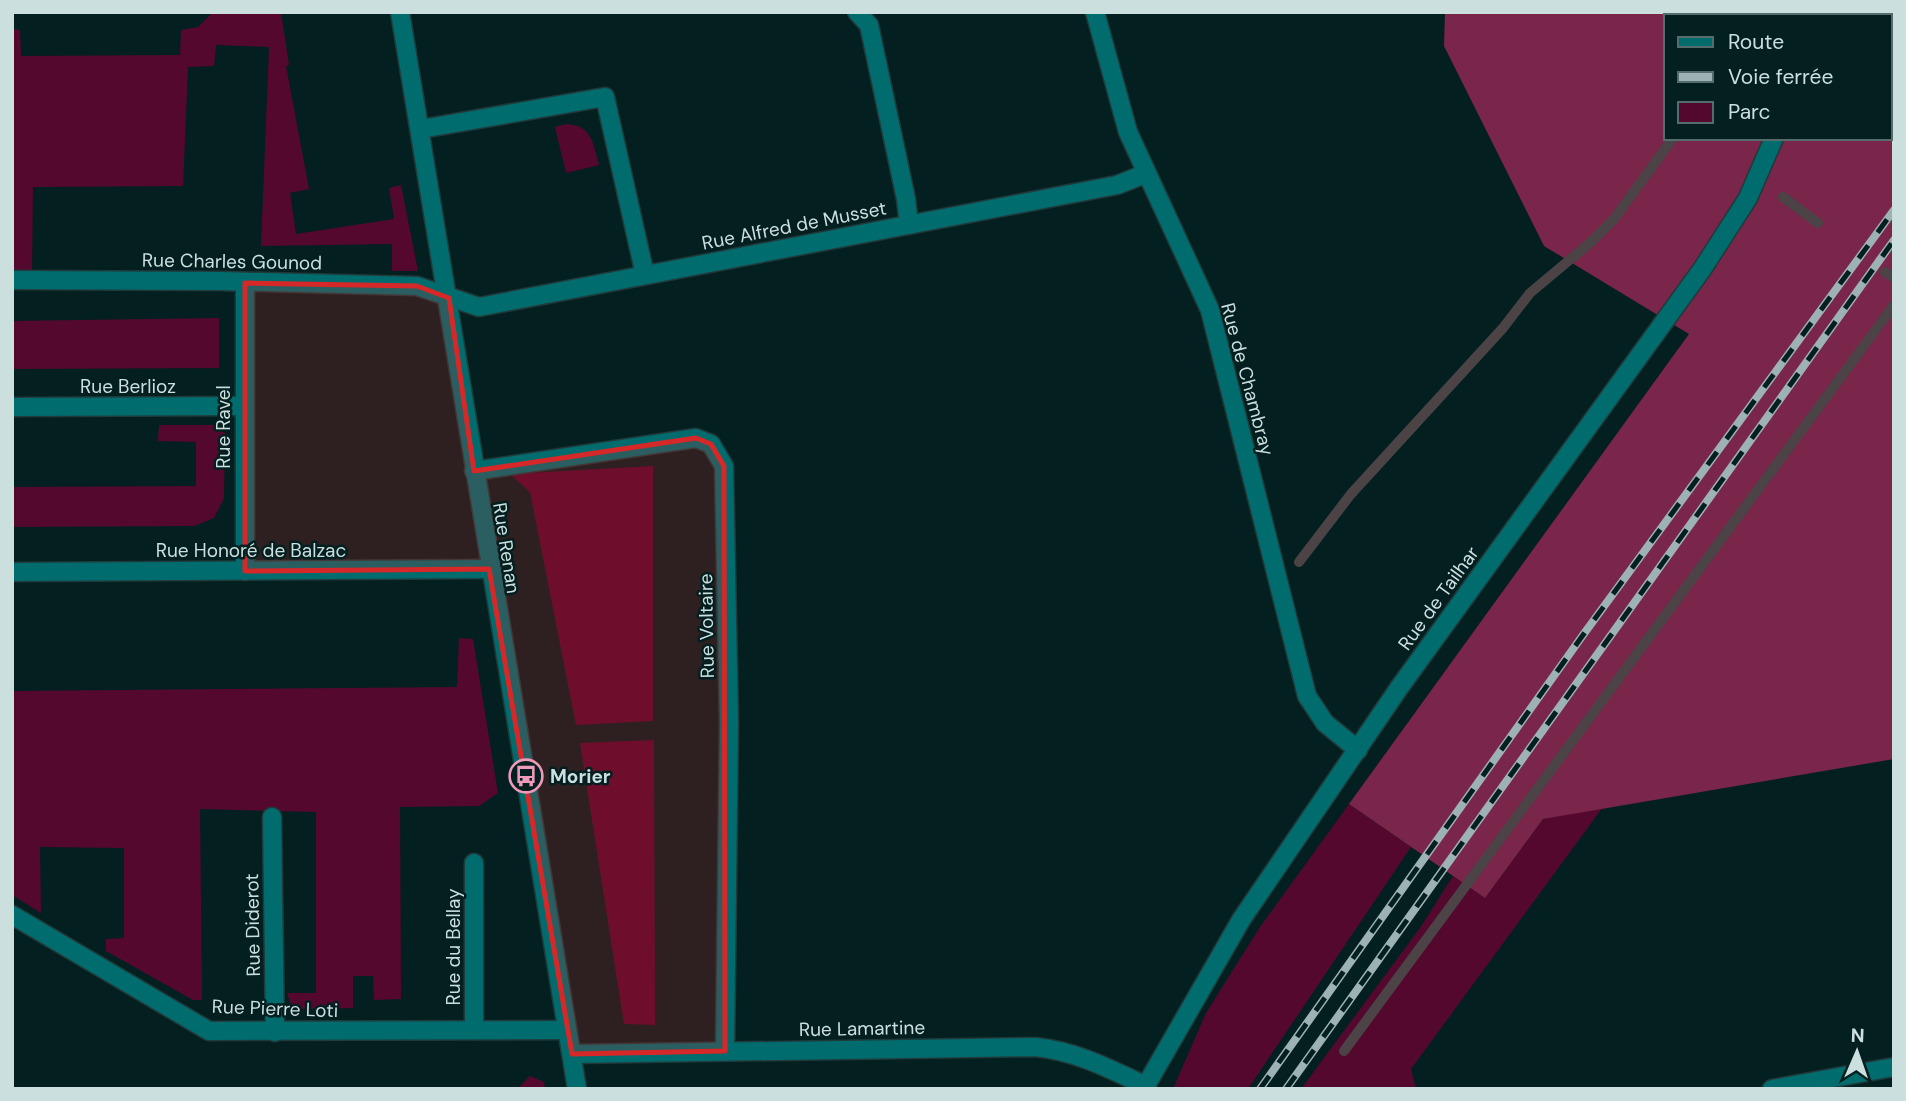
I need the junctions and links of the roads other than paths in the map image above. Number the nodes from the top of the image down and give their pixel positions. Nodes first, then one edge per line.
1 (400, 12) edge
2 (857, 12) edge
3 (1095, 12) edge
4 (421, 129) junction
5 (1773, 140) edge
6 (1145, 174) junction
7 (909, 225) junction
8 (645, 275) junction
9 (12, 280) edge
10 (245, 283) junction
11 (449, 298) junction
12 (12, 407) edge
13 (243, 407) junction
14 (474, 471) junction
15 (489, 569) junction
16 (245, 571) junction
17 (12, 572) edge
18 (1358, 750) junction
19 (272, 817) dead end
20 (474, 863) dead end
21 (12, 915) edge
22 (474, 1030) junction
23 (567, 1030) junction
24 (275, 1032) junction
25 (725, 1051) junction
26 (572, 1054) junction
27 (1894, 1067) edge
28 (1145, 1087) edge
29 (577, 1089) edge
30 (1772, 1089) edge

1 - 4 street, Rue Renan
2 - 7 street
3 - 6 street, Rue de Chambray
4 - 8 street
4 - 11 street, Rue Renan
5 - 18 street, Rue de Tailhar
6 - 7 street, Rue Alfred de Musset
6 - 18 street, Rue de Chambray
7 - 8 street, Rue Alfred de Musset
8 - 11 street, Rue Alfred de Musset
9 - 10 street, Rue Charles Gounod
10 - 11 street, Rue Charles Gounod
10 - 13 street, Rue Ravel
11 - 14 street, Rue Renan
12 - 13 street, Rue Berlioz
13 - 16 street, Rue Ravel
14 - 15 street, Rue Renan
14 - 25 street, Rue Voltaire
15 - 16 street, Rue Honoré de Balzac
15 - 23 street, Rue Renan
16 - 17 street, Rue Honoré de Balzac
18 - 28 street, Rue de Tailhar
19 - 24 street, Rue Diderot
20 - 22 street, Rue du Bellay
21 - 24 street, Rue Pierre Loti
22 - 23 street, Rue Pierre Loti
22 - 24 street, Rue Pierre Loti
23 - 26 street, Rue Renan
25 - 26 street, Rue Lamartine
25 - 28 street, Rue Lamartine
26 - 29 street, Rue Renan
27 - 30 street

